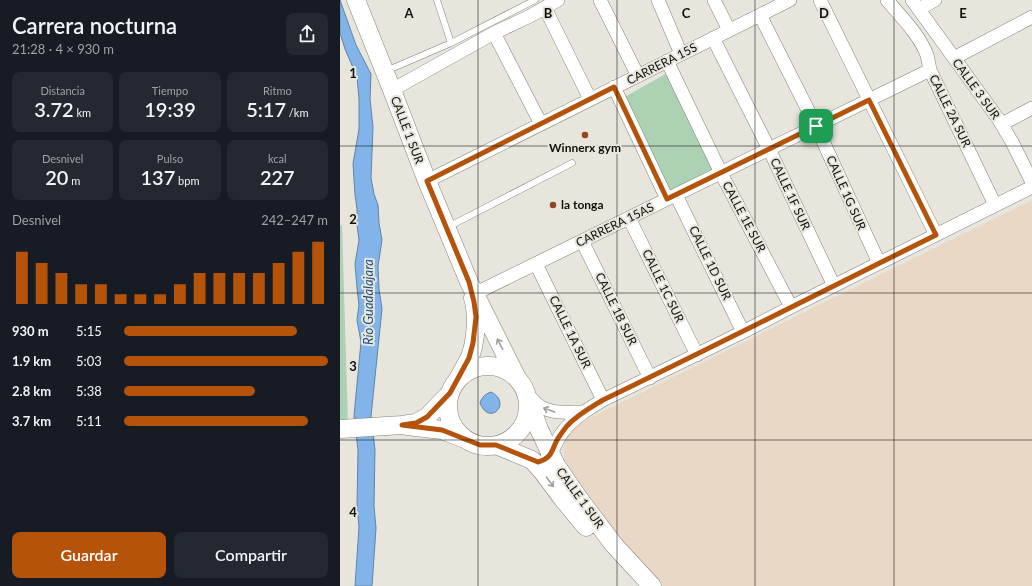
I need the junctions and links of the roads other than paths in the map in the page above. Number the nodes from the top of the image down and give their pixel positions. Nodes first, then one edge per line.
1 (356, 0) edge
2 (437, 0) edge
3 (558, 0) edge
4 (600, 0) edge
5 (658, 0) edge
6 (714, 0) edge
7 (790, 0) edge
8 (820, 0) edge
9 (887, 0) edge
10 (935, 0) edge
11 (775, 3) edge
12 (540, 4) edge
13 (916, 4) edge
14 (760, 15) junction
15 (1032, 17) edge
16 (729, 30) junction
17 (494, 33) junction
18 (713, 38) junction
19 (451, 43) junction
20 (682, 54) junction
21 (954, 58) junction
22 (666, 61) junction
23 (930, 70) junction
24 (384, 71) junction
25 (638, 76) junction
26 (614, 87) junction
27 (392, 90) junction
28 (590, 100) junction
29 (869, 100) junction
30 (1032, 108) edge
31 (541, 124) junction
32 (1002, 124) junction
33 (816, 126) junction
34 (769, 149) junction
35 (572, 163) dead end
36 (721, 173) junction
37 (427, 181) junction
38 (1032, 182) edge
39 (1032, 187) edge
40 (672, 197) junction
41 (995, 205) junction
42 (629, 218) junction
43 (447, 227) junction
44 (936, 235) junction
45 (582, 241) junction
46 (878, 263) junction
47 (536, 264) junction
48 (834, 286) junction
49 (472, 290) junction
50 (791, 307) junction
51 (743, 332) junction
52 (697, 355) junction
53 (650, 378) junction
54 (453, 387) junction
55 (523, 388) junction
56 (603, 400) junction
57 (583, 412) junction
58 (402, 425) junction
59 (340, 429) edge
60 (471, 442) junction
61 (496, 445) junction
62 (551, 454) junction
63 (532, 460) junction
64 (636, 586) edge
65 (652, 586) edge

1 - 24 main road, CALLE 1 SUR
2 - 19 lane
3 - 12 street
4 - 25 street
5 - 20 street
6 - 16 street
7 - 11 street, CARRERA 15S
8 - 29 street
9 - 23 street, CALLE 2A SUR
10 - 13 street
11 - 14 street, CARRERA 15S
12 - 17 street
12 - 19 lane
12 - 28 street
13 - 21 street, CALLE 3 SUR
14 - 16 street, CARRERA 15S
14 - 33 street, CALLE 1G SUR
15 - 21 street
16 - 18 street, CARRERA 15S
17 - 27 street
17 - 31 street
18 - 20 street, CARRERA 15S
18 - 34 street, CALLE 1F SUR
19 - 24 lane
20 - 22 street, CARRERA 15S
21 - 32 street, CALLE 3 SUR
22 - 25 street, CARRERA 15S
22 - 36 street, CALLE 1E SUR
23 - 29 street, CARRERA 15AS
23 - 41 street, CALLE 2A SUR
24 - 27 main road, CALLE 1 SUR
25 - 26 street, CARRERA 15S
26 - 28 street, CARRERA 15S
26 - 40 street
27 - 37 main road, CALLE 1 SUR
28 - 31 street, CARRERA 15S
29 - 33 street, CARRERA 15AS
29 - 44 street
30 - 32 street
31 - 37 street, CARRERA 15S
32 - 38 street, CALLE 3 SUR
33 - 34 street, CARRERA 15AS
33 - 46 street, CALLE 1G SUR
34 - 36 street, CARRERA 15AS
34 - 48 street, CALLE 1F SUR
35 - 43 lane
36 - 40 street, CARRERA 15AS
36 - 50 street, CALLE 1E SUR
37 - 43 main road, CALLE 1 SUR
39 - 41 street
40 - 42 street, CARRERA 15AS
40 - 51 street, CALLE 1D SUR
41 - 44 street
42 - 45 street, CARRERA 15AS
42 - 52 street, CALLE 1C SUR
43 - 49 main road, CALLE 1 SUR
44 - 46 street
45 - 47 street, CARRERA 15AS
45 - 53 street, CALLE 1B SUR
46 - 48 street
47 - 49 street, CARRERA 15AS
47 - 56 street, CALLE 1A SUR
48 - 50 street
49 - 54 main road, CALLE 1 SUR
55 -> 49 main road, CALLE 1 SUR
50 - 51 street
51 - 52 street
52 - 53 street
53 - 56 street
54 - 55 main road
54 - 58 main road
54 - 60 main road
57 -> 55 street
55 - 61 main road
55 - 62 main road, CALLE 1 SUR
56 - 57 street
57 - 62 street
58 - 59 main road
58 - 60 main road
60 - 61 main road
61 - 63 main road, CALLE 1 SUR
62 - 63 street
62 - 65 main road, CALLE 1 SUR
63 -> 64 main road, CALLE 1 SUR

